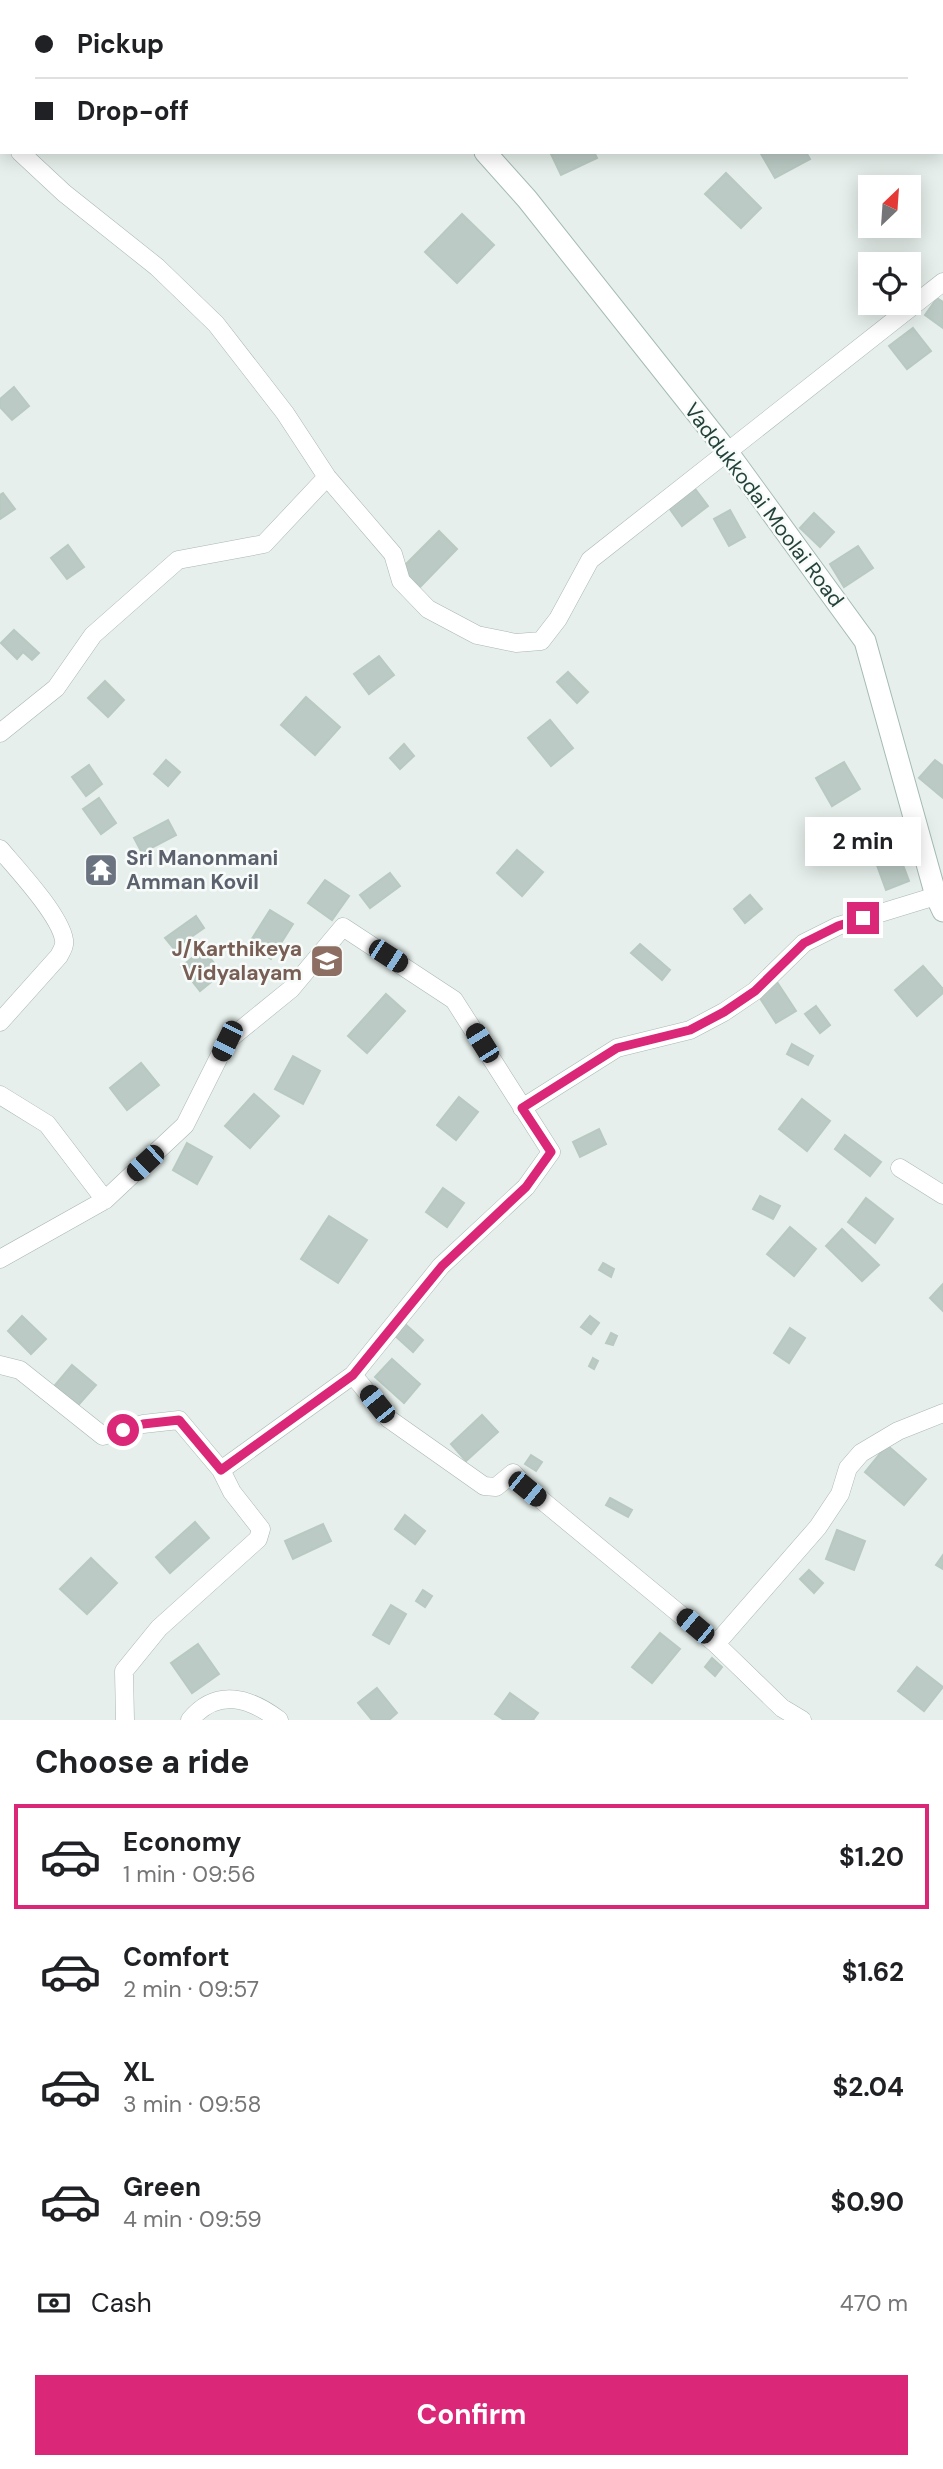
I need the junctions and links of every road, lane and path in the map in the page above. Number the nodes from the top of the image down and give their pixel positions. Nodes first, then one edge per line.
1 (22, 154) edge
2 (487, 154) edge
3 (943, 282) edge
4 (726, 450) junction
5 (327, 477) junction
6 (0, 733) edge
7 (0, 849) edge
8 (941, 899) edge
9 (0, 1022) edge
10 (0, 1095) edge
11 (522, 1108) junction
12 (900, 1168) dead end
13 (943, 1195) edge
14 (105, 1200) junction
15 (0, 1259) edge
16 (0, 1365) edge
17 (353, 1375) junction
18 (943, 1413) edge
19 (221, 1470) junction
20 (716, 1644) junction
21 (777, 1714) edge
22 (125, 1720) edge
23 (190, 1720) edge
24 (279, 1720) edge
25 (802, 1720) edge

1 - 5 street
2 - 4 street, Vaddukkodai Moolai Road
3 - 4 street
4 - 5 street
4 - 8 street, Vaddukkodai Moolai Road
5 - 6 street
7 - 9 street
8 - 11 street
10 - 14 street
11 - 14 street
11 - 17 street
12 - 13 street
14 - 15 street
16 - 19 street
17 - 19 street
17 - 20 street
18 - 20 street
19 - 22 street
20 - 21 street
21 - 25 street
23 - 24 street

